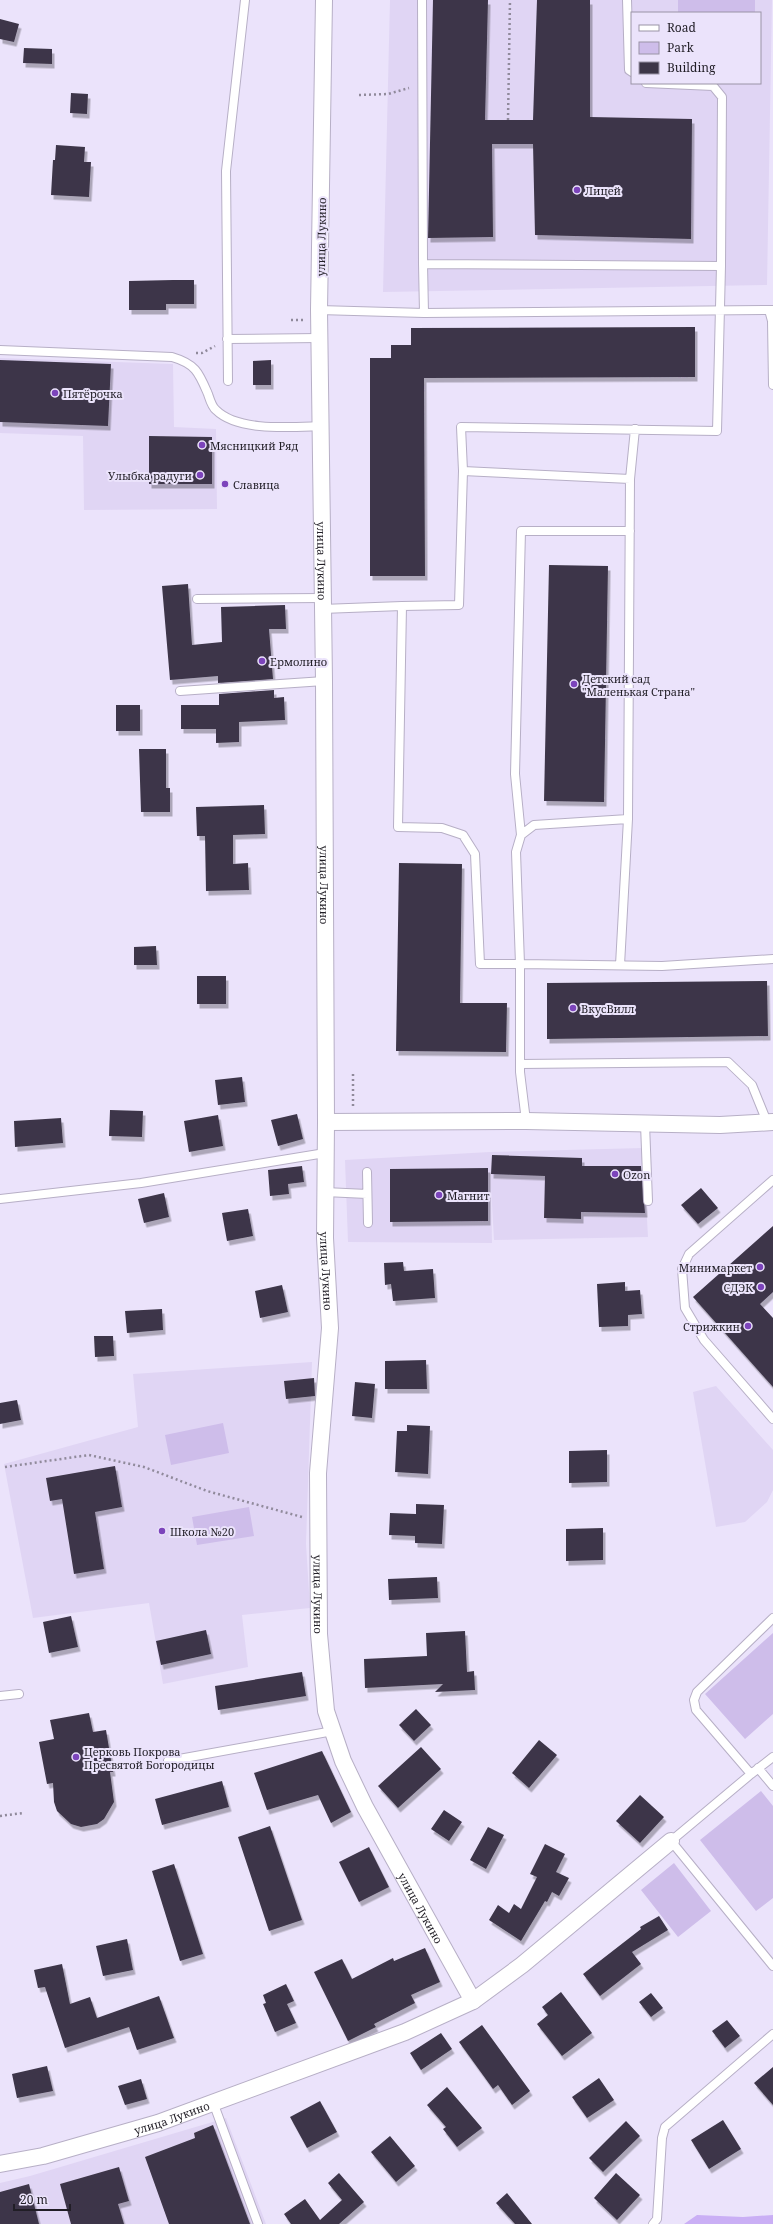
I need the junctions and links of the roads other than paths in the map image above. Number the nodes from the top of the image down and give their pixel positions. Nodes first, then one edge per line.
1 (245, 0) edge
2 (324, 0) edge
3 (422, 0) edge
4 (627, 0) edge
5 (631, 71) edge
6 (668, 84) edge
7 (423, 264) junction
8 (721, 266) junction
9 (319, 310) junction
10 (720, 310) junction
11 (771, 310) edge
12 (424, 313) junction
13 (320, 338) junction
14 (227, 339) junction
15 (0, 350) edge
16 (228, 381) dead end
17 (773, 385) edge
18 (320, 426) junction
19 (634, 429) junction
20 (463, 471) junction
21 (630, 479) junction
22 (630, 531) junction
23 (197, 599) dead end
24 (322, 604) junction
25 (402, 606) junction
26 (324, 681) junction
27 (180, 692) dead end
28 (628, 819) junction
29 (521, 834) junction
30 (773, 959) edge
31 (520, 964) junction
32 (620, 965) junction
33 (520, 1064) junction
34 (526, 1121) junction
35 (326, 1122) junction
36 (770, 1122) edge
37 (645, 1124) junction
38 (326, 1153) junction
39 (367, 1172) dead end
40 (773, 1180) edge
41 (324, 1192) junction
42 (367, 1194) junction
43 (0, 1199) edge
44 (648, 1201) dead end
45 (368, 1223) dead end
46 (773, 1419) edge
47 (773, 1618) edge
48 (19, 1694) dead end
49 (0, 1696) edge
50 (333, 1731) junction
51 (773, 1757) edge
52 (168, 1761) dead end
53 (758, 1768) junction
54 (751, 1774) junction
55 (773, 1786) edge
56 (671, 1841) junction
57 (773, 1966) edge
58 (473, 2001) junction
59 (773, 2034) edge
60 (213, 2102) junction
61 (0, 2164) edge
62 (258, 2224) edge
63 (653, 2224) edge

1 - 14 lane
2 - 9 street, улица Лукино
3 - 7 lane
4 - 5 lane
6 - 8 lane
7 - 8 lane
7 - 12 lane
8 - 10 lane
9 - 12 lane
9 - 13 street, улица Лукино
10 - 11 lane
10 - 12 lane
10 - 19 lane
11 - 17 lane
13 - 14 lane
13 - 18 street, улица Лукино
14 - 16 lane
15 - 18 lane
18 - 24 street, улица Лукино
19 - 20 lane
19 - 21 lane
20 - 21 lane
20 - 25 lane
21 - 22 lane
22 - 28 lane
22 - 29 lane
23 - 24 lane
24 - 25 lane
24 - 26 street, улица Лукино
25 - 31 lane
26 - 27 lane
26 - 35 street, улица Лукино
28 - 29 lane
28 - 32 lane
29 - 31 lane
30 - 32 lane
31 - 32 lane
31 - 33 lane
33 - 34 lane
33 - 36 lane
34 - 35 street
34 - 37 street
35 - 38 street, улица Лукино
36 - 37 street
37 - 44 lane
38 - 41 street, улица Лукино
38 - 43 lane
39 - 42 lane
40 - 46 lane
41 - 42 lane
41 - 50 street, улица Лукино
42 - 45 lane
47 - 54 lane
48 - 49 lane
50 - 52 lane
50 - 58 street, улица Лукино
51 - 53 lane
53 - 54 lane
53 - 55 lane
54 - 56 lane
56 - 57 lane
56 - 58 street, улица Лукино
58 - 60 street, улица Лукино
59 - 63 lane
60 - 61 street, улица Лукино
60 - 62 lane

